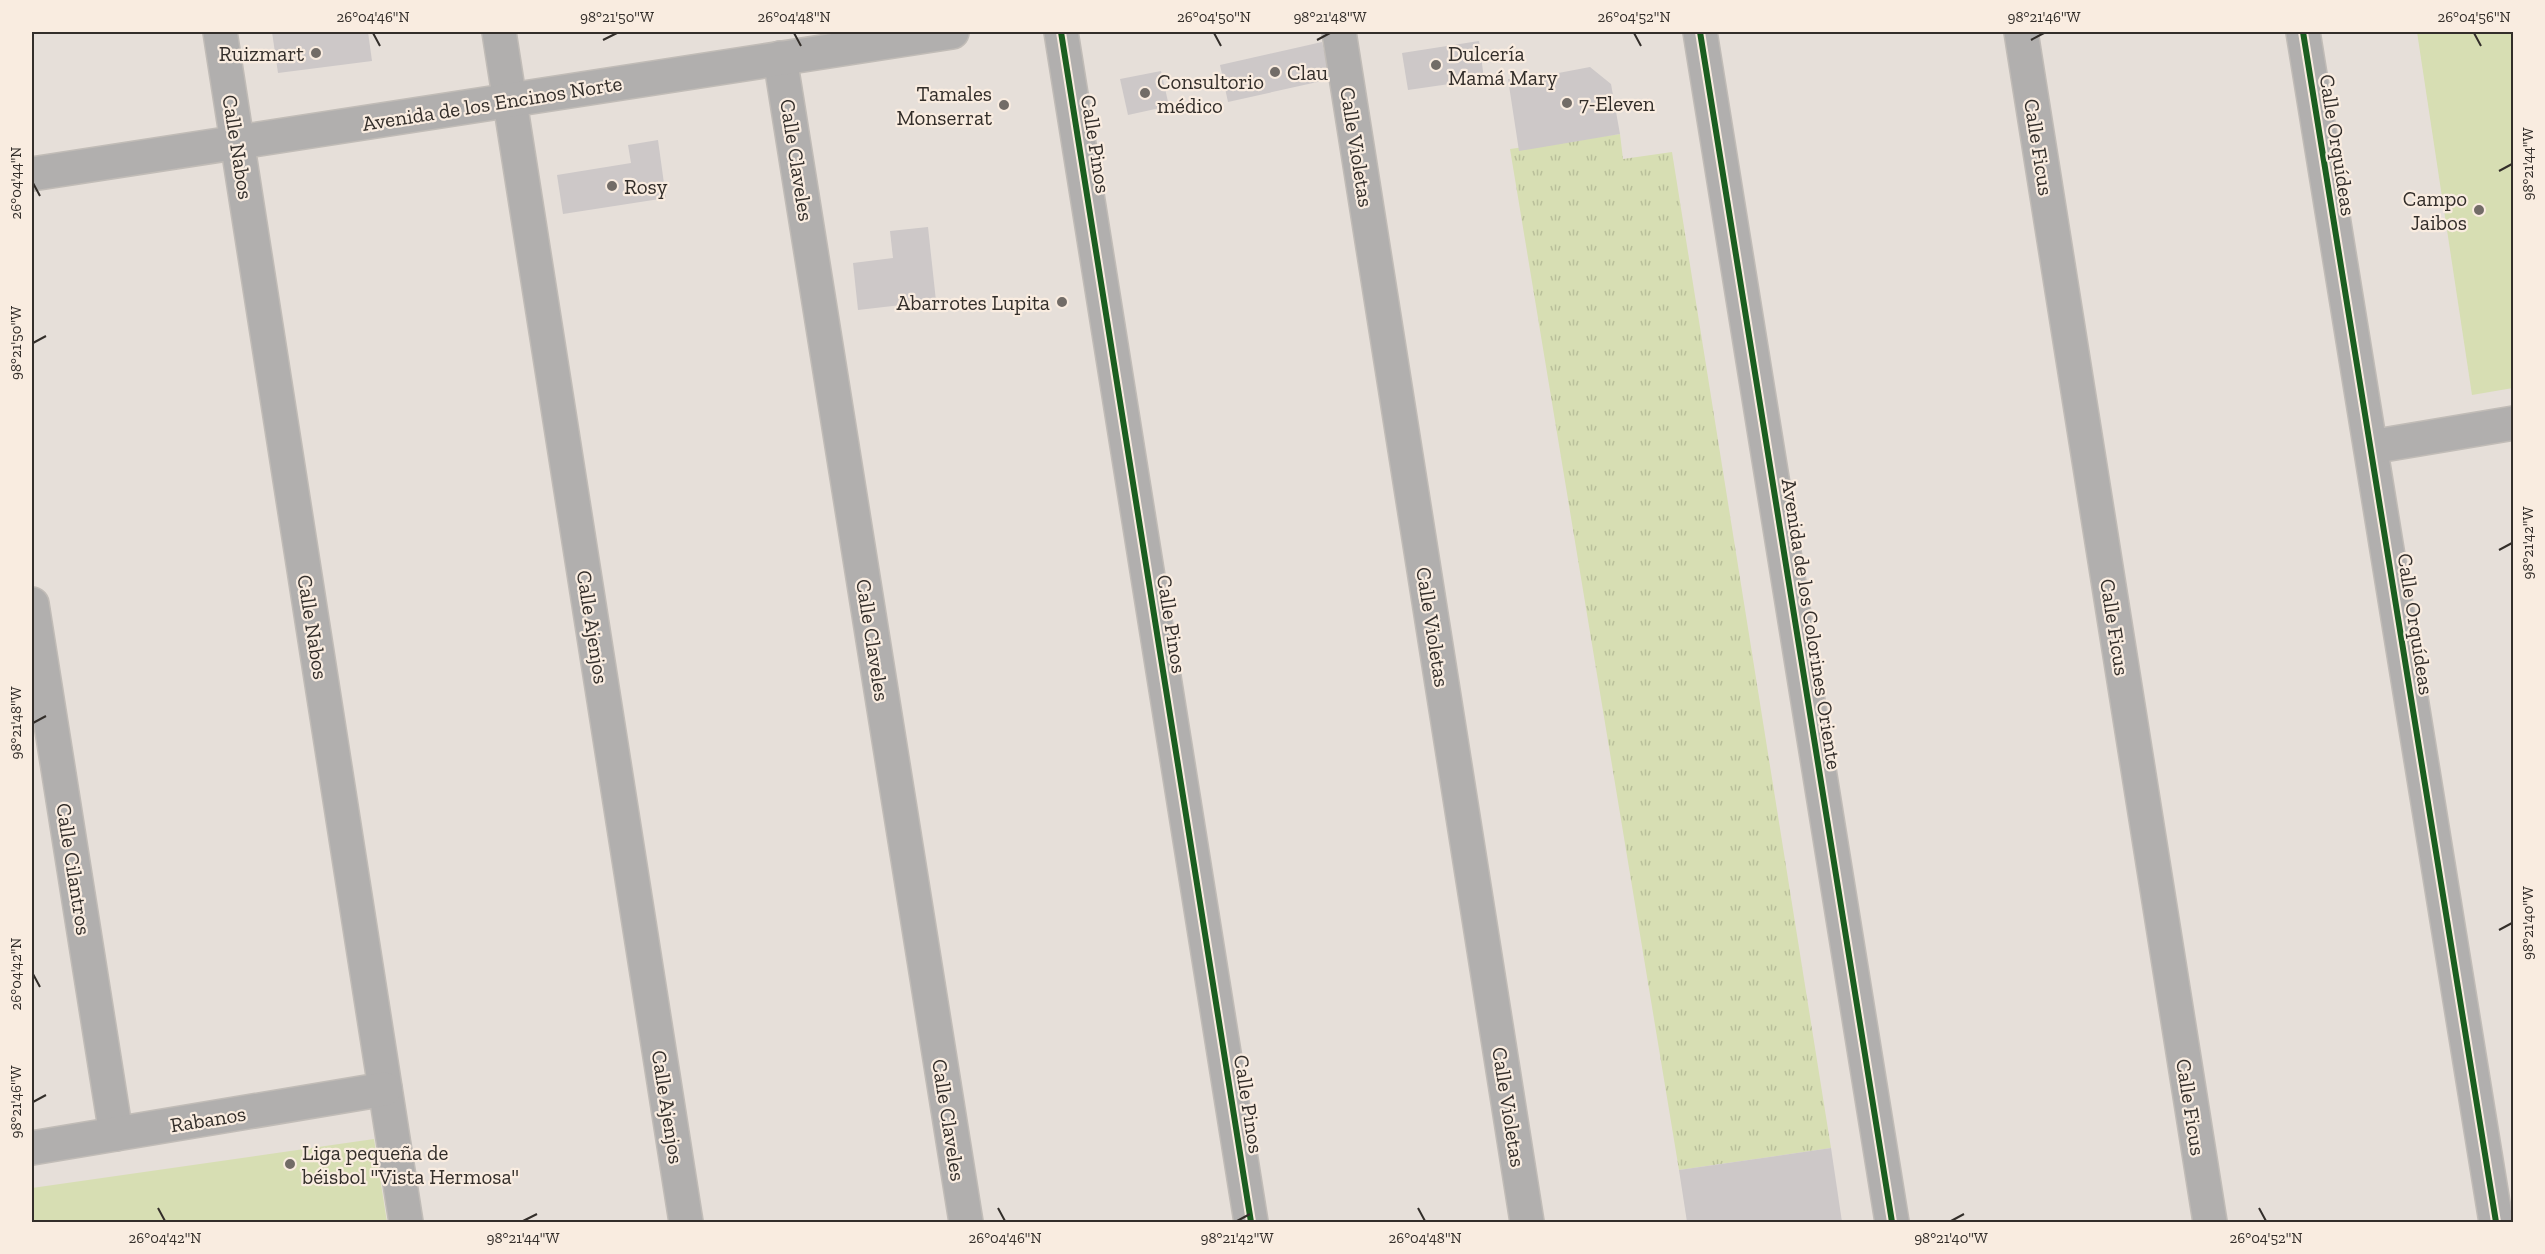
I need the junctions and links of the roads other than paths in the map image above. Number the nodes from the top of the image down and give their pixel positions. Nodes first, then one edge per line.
1 (220, 32) edge
2 (499, 32) edge
3 (952, 32) edge
4 (1061, 32) edge
5 (1339, 32) edge
6 (1700, 32) edge
7 (2021, 32) edge
8 (2303, 32) edge
9 (780, 58) junction
10 (510, 100) junction
11 (237, 142) junction
12 (32, 174) edge
13 (2514, 423) edge
14 (2371, 447) junction
15 (32, 604) edge
16 (385, 1089) junction
17 (116, 1134) junction
18 (32, 1148) edge
19 (406, 1222) edge
20 (686, 1222) edge
21 (966, 1222) edge
22 (1251, 1222) edge
23 (1527, 1222) edge
24 (1892, 1222) edge
25 (2210, 1222) edge
26 (2496, 1222) edge

1 - 11 street, Calle Nabos
2 - 10 street, Calle Ajenjos
3 - 9 street, Avenida de los Encinos Norte
4 - 22 street, Calle Pinos
5 - 23 street, Calle Violetas
6 - 24 street, Avenida de los Colorines Oriente
7 - 25 street, Calle Ficus
8 - 14 street, Calle Orquídeas
9 - 10 street, Avenida de los Encinos Norte
9 - 21 street, Calle Claveles
10 - 11 street, Avenida de los Encinos Norte
10 - 20 street, Calle Ajenjos
11 - 12 street, Avenida de los Encinos Norte
11 - 16 street, Calle Nabos
13 - 14 street
14 - 26 street, Calle Orquídeas
15 - 17 street, Calle Cilantros
16 - 17 street, Rabanos
16 - 19 street, Calle Nabos
17 - 18 street, Rabanos

